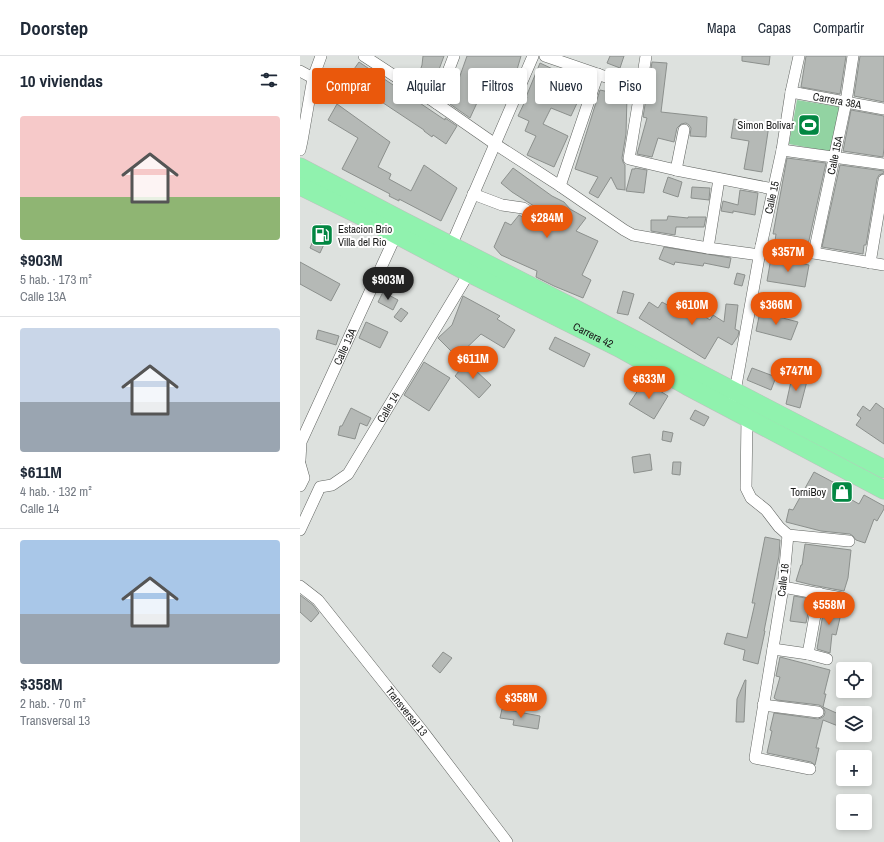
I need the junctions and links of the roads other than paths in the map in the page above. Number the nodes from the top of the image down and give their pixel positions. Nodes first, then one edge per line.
1 (321, 56) edge
2 (364, 56) edge
3 (454, 56) edge
4 (533, 56) edge
5 (545, 56) edge
6 (646, 56) edge
7 (799, 56) edge
8 (853, 56) edge
9 (317, 68) edge
10 (449, 68) edge
11 (644, 68) edge
12 (300, 71) edge
13 (598, 74) junction
14 (393, 75) edge
15 (605, 76) edge
16 (312, 77) edge
17 (312, 83) edge
18 (791, 92) junction
19 (846, 102) junction
20 (439, 104) edge
21 (638, 104) edge
22 (884, 109) edge
23 (684, 130) dead end
24 (301, 143) edge
25 (495, 144) junction
26 (782, 150) junction
27 (834, 158) junction
28 (884, 164) edge
29 (300, 167) edge
30 (676, 170) junction
31 (719, 179) junction
32 (884, 180) edge
33 (300, 186) edge
34 (560, 186) junction
35 (773, 189) junction
36 (473, 194) junction
37 (544, 221) dead end
38 (396, 235) junction
39 (451, 246) junction
40 (708, 248) junction
41 (761, 250) junction
42 (814, 253) junction
43 (870, 262) junction
44 (884, 265) edge
45 (469, 273) junction
46 (735, 391) junction
47 (740, 414) junction
48 (300, 460) edge
49 (300, 464) edge
50 (884, 469) edge
51 (302, 482) edge
52 (320, 487) junction
53 (884, 490) edge
54 (300, 530) edge
55 (788, 535) junction
56 (849, 541) dead end
57 (300, 586) edge
58 (782, 587) junction
59 (819, 593) junction
60 (842, 598) dead end
61 (772, 648) junction
62 (808, 654) junction
63 (827, 659) dead end
64 (763, 706) junction
65 (818, 712) dead end
66 (810, 769) dead end
67 (507, 842) edge

1 - 9 street
2 - 14 street
3 - 10 street
4 - 25 street
5 - 13 street
6 - 11 street
7 - 18 street, Calle 15
8 - 19 street, Calle 15A
12 - 16 street
13 - 15 street
13 - 34 street
17 - 24 street
18 - 19 street, Carrera 38A
18 - 26 street, Calle 15
19 - 22 street, Carrera 38A
19 - 27 street, Calle 15A
20 - 25 street
21 - 30 street
23 - 30 street
25 - 34 street
25 - 36 street
26 - 27 street
26 - 35 street, Calle 15
27 - 28 street
27 - 42 street, Calle 15A
29 - 39 highway, Carrera 42
30 - 31 street
31 - 35 street
31 - 40 street
32 - 43 street
33 - 38 highway, Carrera 42
34 - 40 street
35 - 41 street, Calle 15
36 - 37 street
36 - 39 street
38 - 45 highway, Carrera 42
38 - 48 street, Calle 13A
39 - 46 highway, Carrera 42
40 - 41 street
41 - 42 street
41 - 46 street, Calle 15
42 - 43 street
43 - 44 street
45 - 47 highway, Carrera 42
45 - 52 street, Calle 14
46 - 47 street, Calle 15
46 - 50 highway, Carrera 42
47 - 53 highway, Carrera 42
47 - 55 street
49 - 51 street
51 - 52 street
52 - 54 street
55 - 56 street
55 - 58 street, Calle 16
57 - 67 street, Transversal 13
58 - 59 street
58 - 61 street, Calle 16
59 - 60 street
59 - 62 street
61 - 62 street
61 - 64 street, Calle 16
62 - 63 street
64 - 65 street
64 - 66 street, Calle 16

